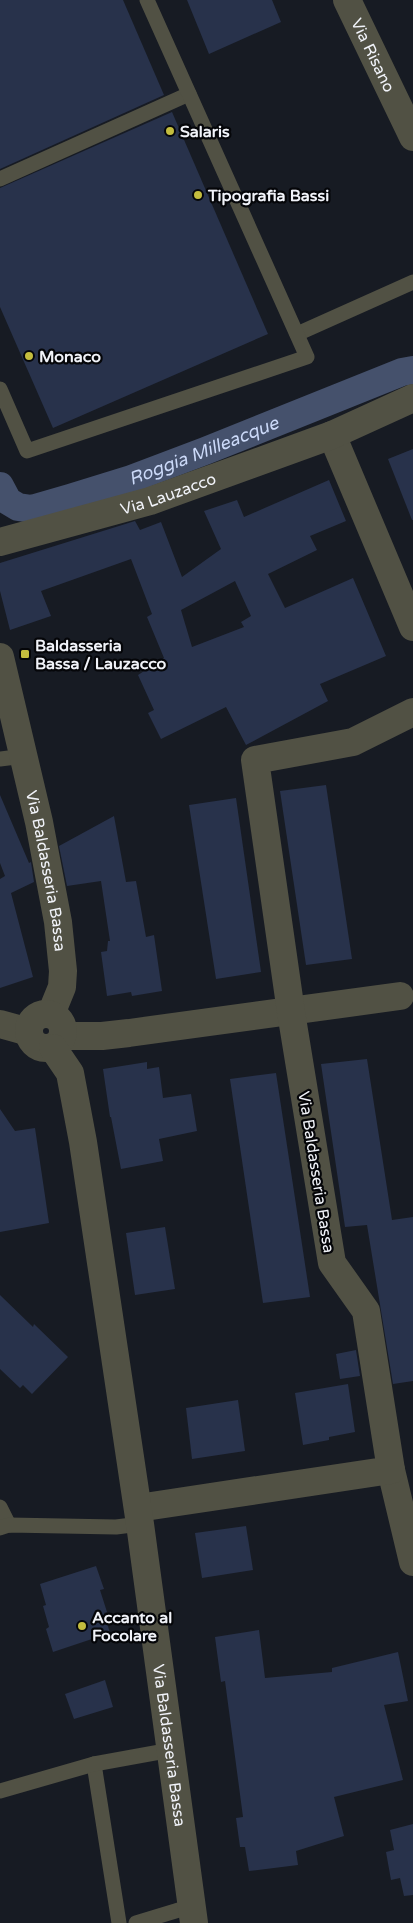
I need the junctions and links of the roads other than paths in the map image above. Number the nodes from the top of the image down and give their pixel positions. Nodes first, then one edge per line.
1 (147, 0) edge
2 (348, 0) edge
3 (189, 94) junction
4 (413, 137) edge
5 (0, 179) edge
6 (413, 282) edge
7 (297, 334) junction
8 (0, 390) edge
9 (413, 398) edge
10 (332, 435) junction
11 (0, 542) edge
12 (413, 627) edge
13 (0, 657) edge
14 (413, 712) edge
15 (12, 758) edge
16 (400, 996) dead end
17 (291, 1012) junction
18 (0, 1024) edge
19 (56, 1033) junction
20 (390, 1470) junction
21 (0, 1507) edge
22 (139, 1516) junction
23 (4, 1527) edge
24 (413, 1562) edge
25 (171, 1750) junction
26 (94, 1764) junction
27 (0, 1791) edge
28 (193, 1914) edge
29 (119, 1923) edge
30 (136, 1923) edge

1 - 3 lane
2 - 4 street, Via Risano
3 - 5 lane
3 - 7 lane
6 - 7 lane
7 - 8 lane
9 - 10 street, Via Lauzacco
10 - 11 street, Via Lauzacco
10 - 12 street
13 - 15 street, Via Baldasseria Bassa
14 - 17 street, Via Baldasseria Bassa
15 - 19 street, Via Baldasseria Bassa
16 - 17 street
17 - 19 street
17 - 20 street, Via Baldasseria Bassa
18 - 19 street
19 - 22 street, Via Baldasseria Bassa
20 - 22 street
20 - 24 street, Via Baldasseria Bassa
21 - 23 lane
22 - 23 lane
22 - 25 street, Via Baldasseria Bassa
25 - 26 lane
25 - 28 street, Via Baldasseria Bassa
26 - 27 lane
26 - 29 lane
28 - 30 lane

